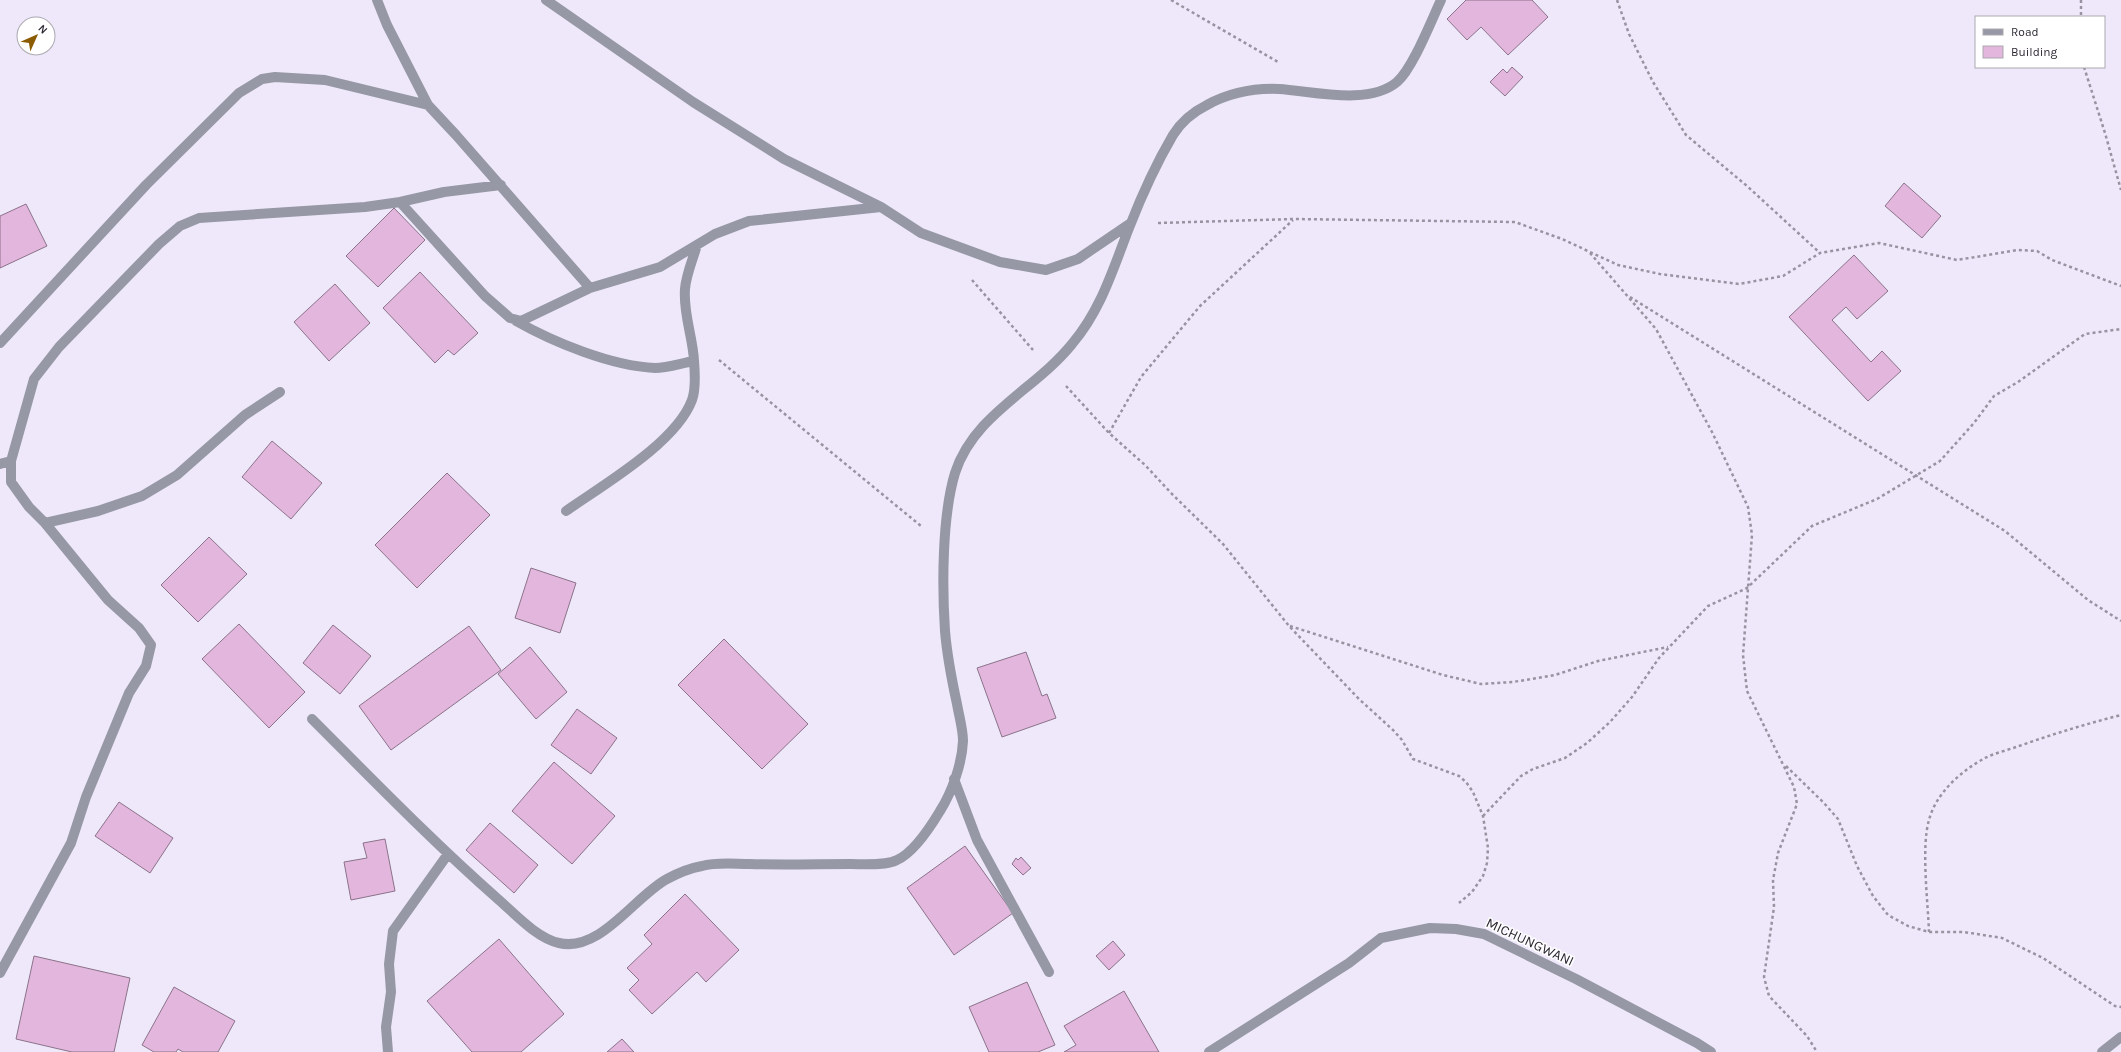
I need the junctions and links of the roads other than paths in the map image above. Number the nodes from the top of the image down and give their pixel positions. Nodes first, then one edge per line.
1 (377, 0) edge
2 (546, 0) edge
3 (1440, 0) edge
4 (428, 105) junction
5 (501, 186) junction
6 (400, 202) junction
7 (881, 206) junction
8 (1131, 223) junction
9 (697, 245) junction
10 (590, 288) junction
11 (510, 318) junction
12 (0, 343) edge
13 (694, 361) junction
14 (280, 392) dead end
15 (11, 461) junction
16 (0, 464) edge
17 (566, 511) dead end
18 (45, 523) junction
19 (312, 719) dead end
20 (954, 780) junction
21 (448, 854) junction
22 (1049, 972) dead end
23 (0, 973) edge
24 (2121, 1037) edge
25 (388, 1052) edge
26 (1210, 1052) edge
27 (1711, 1052) edge
28 (2102, 1052) edge

1 - 4 street
2 - 7 street
3 - 8 street
4 - 5 street
4 - 12 street
5 - 6 street
5 - 10 street
6 - 11 street
6 - 15 street
7 - 8 street
7 - 9 street
8 - 20 street
9 - 10 street
9 - 13 street
10 - 11 street
11 - 13 street
13 - 17 street
14 - 18 street
15 - 16 street
15 - 18 street
18 - 23 street
19 - 21 street
20 - 21 street
20 - 22 street
21 - 25 street
24 - 28 street
26 - 27 street, MICHUNGWANI

